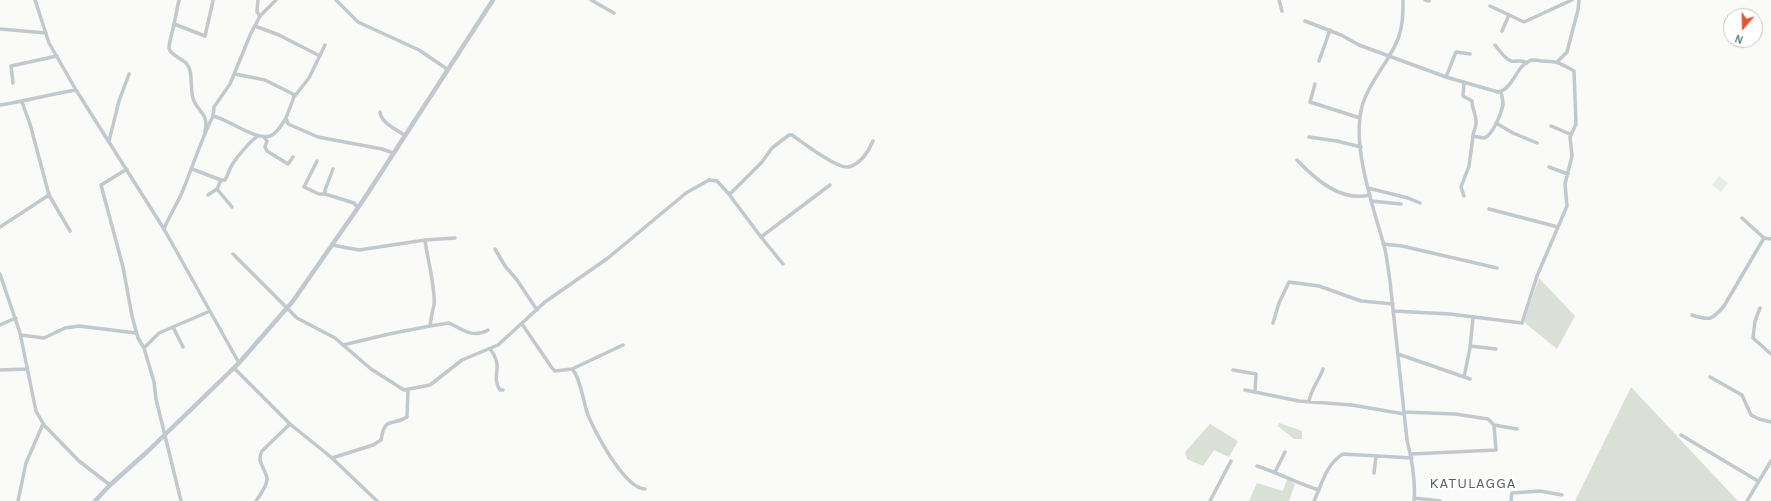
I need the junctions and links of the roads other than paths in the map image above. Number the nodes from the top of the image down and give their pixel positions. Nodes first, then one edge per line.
1 (35, 0) edge
2 (179, 0) edge
3 (258, 0) edge
4 (276, 0) edge
5 (336, 0) edge
6 (493, 0) edge
7 (591, 0) edge
8 (1279, 0) edge
9 (1403, 0) edge
10 (1572, 0) edge
11 (1579, 0) edge
12 (213, 1) dead end
13 (1490, 6) dead end
14 (1282, 11) dead end
15 (614, 13) dead end
16 (1509, 15) junction
17 (260, 16) junction
18 (1305, 21) dead end
19 (174, 24) junction
20 (255, 26) junction
21 (0, 29) edge
22 (1330, 30) junction
23 (1502, 31) dead end
24 (46, 33) junction
25 (325, 45) dead end
26 (1495, 45) dead end
27 (1470, 54) dead end
28 (57, 56) junction
29 (320, 56) junction
30 (1390, 56) junction
31 (1319, 61) dead end
32 (1558, 61) junction
33 (1527, 63) junction
34 (448, 69) junction
35 (129, 74) dead end
36 (235, 74) junction
37 (1446, 77) junction
38 (1464, 82) junction
39 (13, 83) dead end
40 (1315, 84) dead end
41 (76, 90) junction
42 (1501, 92) junction
43 (294, 97) junction
44 (22, 102) junction
45 (0, 105) edge
46 (380, 112) dead end
47 (213, 116) junction
48 (286, 118) junction
49 (1360, 118) junction
50 (1496, 123) junction
51 (288, 124) junction
52 (281, 125) junction
53 (1551, 126) dead end
54 (205, 131) junction
55 (1570, 134) junction
56 (404, 135) junction
57 (258, 136) junction
58 (1473, 136) junction
59 (264, 137) junction
60 (1309, 137) dead end
61 (109, 141) junction
62 (873, 141) dead end
63 (1537, 143) dead end
64 (1361, 147) junction
65 (393, 153) junction
66 (293, 157) dead end
67 (1297, 160) dead end
68 (317, 161) dead end
69 (1549, 167) dead end
70 (127, 169) junction
71 (192, 169) junction
72 (333, 169) dead end
73 (1568, 174) junction
74 (221, 180) junction
75 (830, 185) dead end
76 (1368, 188) junction
77 (217, 189) junction
78 (728, 193) junction
79 (325, 194) junction
80 (208, 195) dead end
81 (1370, 195) junction
82 (49, 196) junction
83 (1464, 196) dead end
84 (1371, 201) junction
85 (1401, 204) dead end
86 (1420, 204) dead end
87 (232, 207) dead end
88 (357, 207) junction
89 (1489, 209) dead end
90 (1742, 218) dead end
91 (0, 227) edge
92 (1558, 227) junction
93 (164, 229) junction
94 (70, 231) dead end
95 (761, 237) junction
96 (455, 238) dead end
97 (1764, 238) junction
98 (1771, 238) edge
99 (425, 240) junction
100 (1383, 244) junction
101 (332, 245) junction
102 (494, 249) dead end
103 (233, 254) dead end
104 (783, 264) dead end
105 (1497, 268) dead end
106 (0, 274) edge
107 (1393, 304) junction
108 (287, 308) junction
109 (1760, 308) dead end
110 (537, 310) junction
111 (1393, 311) junction
112 (210, 312) junction
113 (1692, 314) dead end
114 (16, 318) junction
115 (1473, 318) junction
116 (1273, 323) dead end
117 (522, 324) junction
118 (0, 325) edge
119 (430, 326) junction
120 (173, 327) junction
121 (488, 330) dead end
122 (136, 333) junction
123 (21, 335) junction
124 (343, 345) junction
125 (623, 345) dead end
126 (1470, 346) junction
127 (183, 347) dead end
128 (144, 348) junction
129 (490, 349) junction
130 (1496, 349) dead end
131 (1398, 354) junction
132 (1771, 354) edge
133 (239, 363) junction
134 (234, 368) junction
135 (27, 369) junction
136 (572, 369) junction
137 (1323, 369) dead end
138 (0, 370) edge
139 (1233, 370) dead end
140 (1464, 377) junction
141 (1710, 377) dead end
142 (1470, 379) dead end
143 (408, 389) junction
144 (503, 390) dead end
145 (1245, 390) dead end
146 (1255, 392) junction
147 (1309, 402) junction
148 (1404, 413) junction
149 (1771, 422) edge
150 (43, 424) junction
151 (290, 424) junction
152 (1494, 425) junction
153 (1517, 429) dead end
154 (165, 435) junction
155 (1681, 435) dead end
156 (1285, 452) dead end
157 (1376, 456) junction
158 (1411, 456) junction
159 (332, 458) junction
160 (1231, 461) dead end
161 (1771, 461) edge
162 (1257, 466) dead end
163 (1275, 472) junction
164 (1374, 473) dead end
165 (1758, 481) junction
166 (110, 485) junction
167 (645, 489) dead end
168 (1319, 490) junction
169 (1562, 495) dead end
170 (1414, 500) edge
171 (18, 501) edge
172 (95, 501) edge
173 (181, 501) edge
174 (256, 501) edge
175 (377, 501) edge
176 (1210, 501) edge
177 (1314, 501) edge
178 (1440, 501) edge
179 (1511, 501) edge
180 (1747, 501) edge

1 - 24 street
2 - 19 street
3 - 17 street
4 - 17 street
5 - 34 street
6 - 34 street
7 - 15 street
8 - 14 street
9 - 30 street
10 - 16 street
11 - 32 street
12 - 19 street
13 - 16 street
16 - 23 street
17 - 20 street
18 - 22 street
19 - 54 street
20 - 29 street
20 - 36 street
21 - 24 street
22 - 30 street
22 - 31 street
24 - 28 street
25 - 29 street
26 - 33 street
27 - 37 street
28 - 39 street
28 - 41 street
29 - 43 street
30 - 37 street
30 - 49 street
32 - 33 street
32 - 55 street
33 - 42 street
34 - 56 street
35 - 61 street
36 - 43 street
36 - 47 street
37 - 38 street
38 - 42 street
38 - 58 street
40 - 49 street
41 - 44 street
41 - 61 street
42 - 50 street
43 - 48 street
44 - 45 street
44 - 82 street
46 - 56 street
47 - 54 street
47 - 57 street
48 - 51 street
48 - 52 street
49 - 64 street
50 - 58 street
50 - 63 street
51 - 52 street
51 - 65 street
52 - 59 street
53 - 55 street
54 - 71 street
55 - 73 street
56 - 65 street
57 - 59 street
57 - 74 street
58 - 83 street
59 - 66 street
60 - 64 street
61 - 70 street
62 - 78 street
64 - 76 street
65 - 88 street
67 - 81 street
68 - 79 street
69 - 73 street
70 - 93 street
70 - 122 street
71 - 74 street
71 - 93 street
72 - 79 street
73 - 92 street
74 - 77 street
75 - 95 street
76 - 81 street
76 - 86 street
77 - 80 street
77 - 87 street
78 - 95 street
78 - 110 street
79 - 88 street
81 - 84 street
82 - 91 street
82 - 94 street
84 - 85 street
84 - 100 street
88 - 101 street
89 - 92 street
90 - 97 street
92 - 115 street
93 - 112 street
95 - 104 street
96 - 99 street
97 - 98 street
97 - 113 street
99 - 101 street
99 - 119 street
100 - 105 street
100 - 107 street
101 - 108 street
102 - 110 street
103 - 108 street
106 - 114 street
107 - 111 street
107 - 116 street
108 - 124 street
108 - 133 street
109 - 132 street
110 - 117 street
111 - 115 street
111 - 131 street
112 - 120 street
112 - 133 street
114 - 118 street
114 - 123 street
115 - 126 street
117 - 129 street
117 - 136 street
119 - 121 street
119 - 124 street
120 - 127 street
120 - 128 street
122 - 123 street
122 - 128 street
123 - 135 street
124 - 143 street
125 - 136 street
126 - 130 street
126 - 140 street
128 - 154 street
129 - 143 street
129 - 144 street
131 - 140 street
131 - 148 street
133 - 134 street
134 - 151 street
134 - 154 street
135 - 138 street
135 - 150 street
136 - 167 street
137 - 147 street
139 - 146 street
140 - 142 street
141 - 149 street
143 - 159 street
145 - 146 street
146 - 147 street
147 - 148 street
148 - 152 street
148 - 158 street
150 - 166 street
150 - 171 street
151 - 159 street
151 - 174 street
152 - 153 street
152 - 158 street
154 - 166 street
154 - 173 street
155 - 165 street
156 - 163 street
157 - 158 street
157 - 164 street
157 - 168 street
158 - 170 street
159 - 175 street
160 - 176 street
161 - 165 street
162 - 163 street
163 - 168 street
165 - 180 street
166 - 172 street
168 - 177 street
169 - 179 street
170 - 178 street

